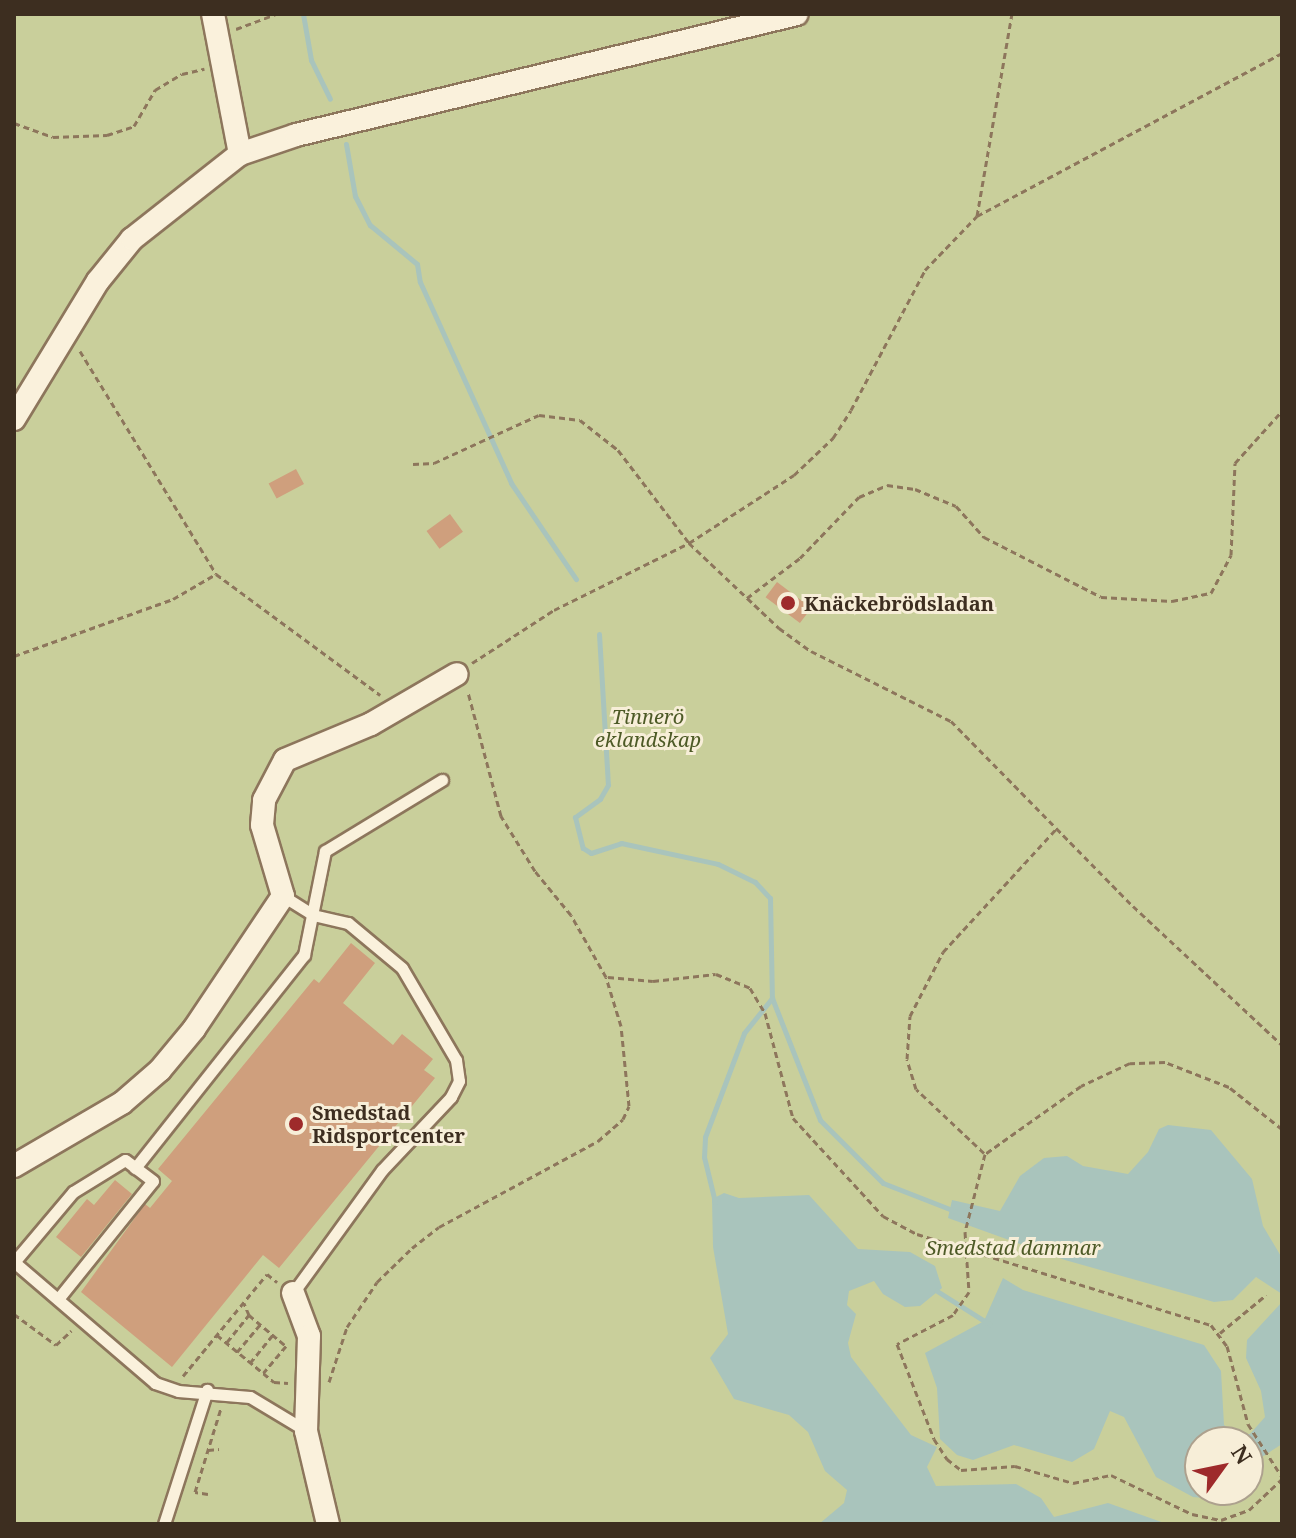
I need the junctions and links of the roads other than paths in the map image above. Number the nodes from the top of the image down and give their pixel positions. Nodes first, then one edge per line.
1 (797, 14) edge
2 (215, 24) edge
3 (240, 154) junction
4 (14, 419) edge
5 (457, 674) road end
6 (442, 780) dead end
7 (283, 896) junction
8 (313, 915) junction
9 (14, 1166) edge
10 (135, 1168) junction
11 (293, 1293) joint
12 (58, 1299) junction
13 (207, 1390) junction
14 (306, 1431) junction
15 (164, 1524) edge
16 (328, 1524) edge

1 - 3 street
2 - 3 street
3 - 4 street
5 - 7 street
6 - 8 lane
7 - 8 lane
7 - 9 street
8 - 10 lane
8 - 11 lane
10 - 12 lane
10 - 12 lane
11 - 14 street
12 - 13 lane
13 - 14 lane
13 - 15 lane
14 - 16 street

